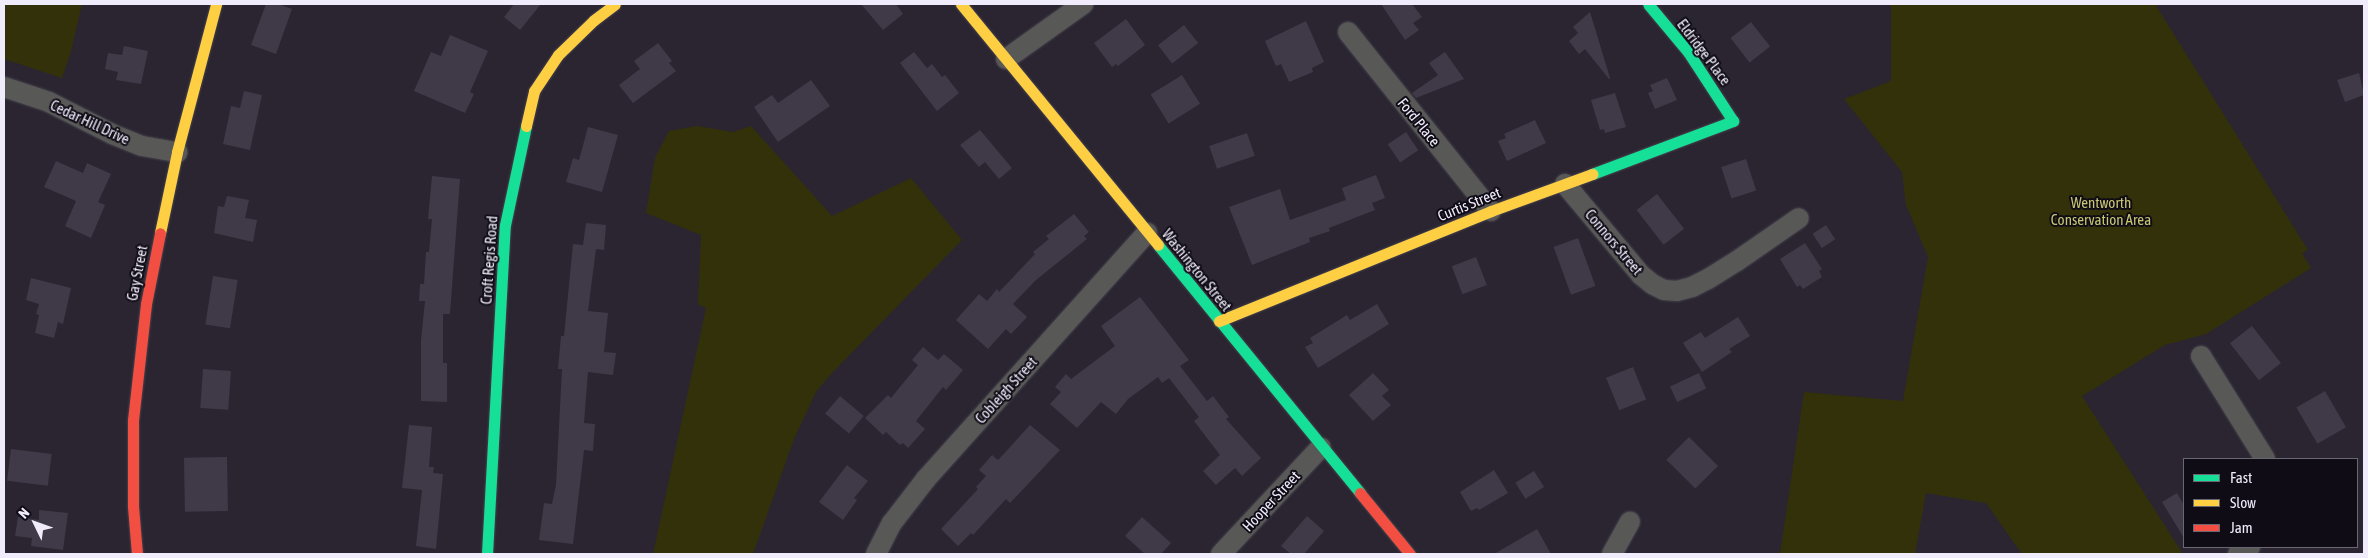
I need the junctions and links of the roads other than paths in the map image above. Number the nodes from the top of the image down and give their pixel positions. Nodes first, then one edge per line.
1 (216, 4) edge
2 (615, 4) edge
3 (961, 4) edge
4 (1083, 4) edge
5 (1648, 4) edge
6 (1348, 32) dead end
7 (1006, 59) junction
8 (4, 87) edge
9 (1733, 121) joint
10 (176, 152) junction
11 (1565, 184) junction
12 (1491, 211) junction
13 (1799, 218) dead end
14 (1147, 233) junction
15 (1219, 321) junction
16 (2201, 356) dead end
17 (1321, 447) junction
18 (2264, 458) edge
19 (1630, 522) dead end
20 (137, 554) edge
21 (487, 554) edge
22 (876, 554) edge
23 (1221, 554) edge
24 (1410, 554) edge
25 (1612, 554) edge

1 - 10 street, Gay Street
2 - 21 street, Croft Regis Road
3 - 7 street, Washington Street
4 - 7 street
5 - 9 street, Eldridge Place
6 - 12 street, Ford Place
7 - 14 street, Washington Street
8 - 10 street, Cedar Hill Drive
9 - 11 street, Curtis Street
10 - 20 street, Gay Street
11 - 12 street, Curtis Street
11 - 13 street, Connors Street
12 - 15 street, Curtis Street
14 - 15 street, Washington Street
14 - 22 street, Cobleigh Street
15 - 17 street, Washington Street
16 - 18 street
17 - 23 street, Hooper Street
17 - 24 street, Washington Street
19 - 25 street

